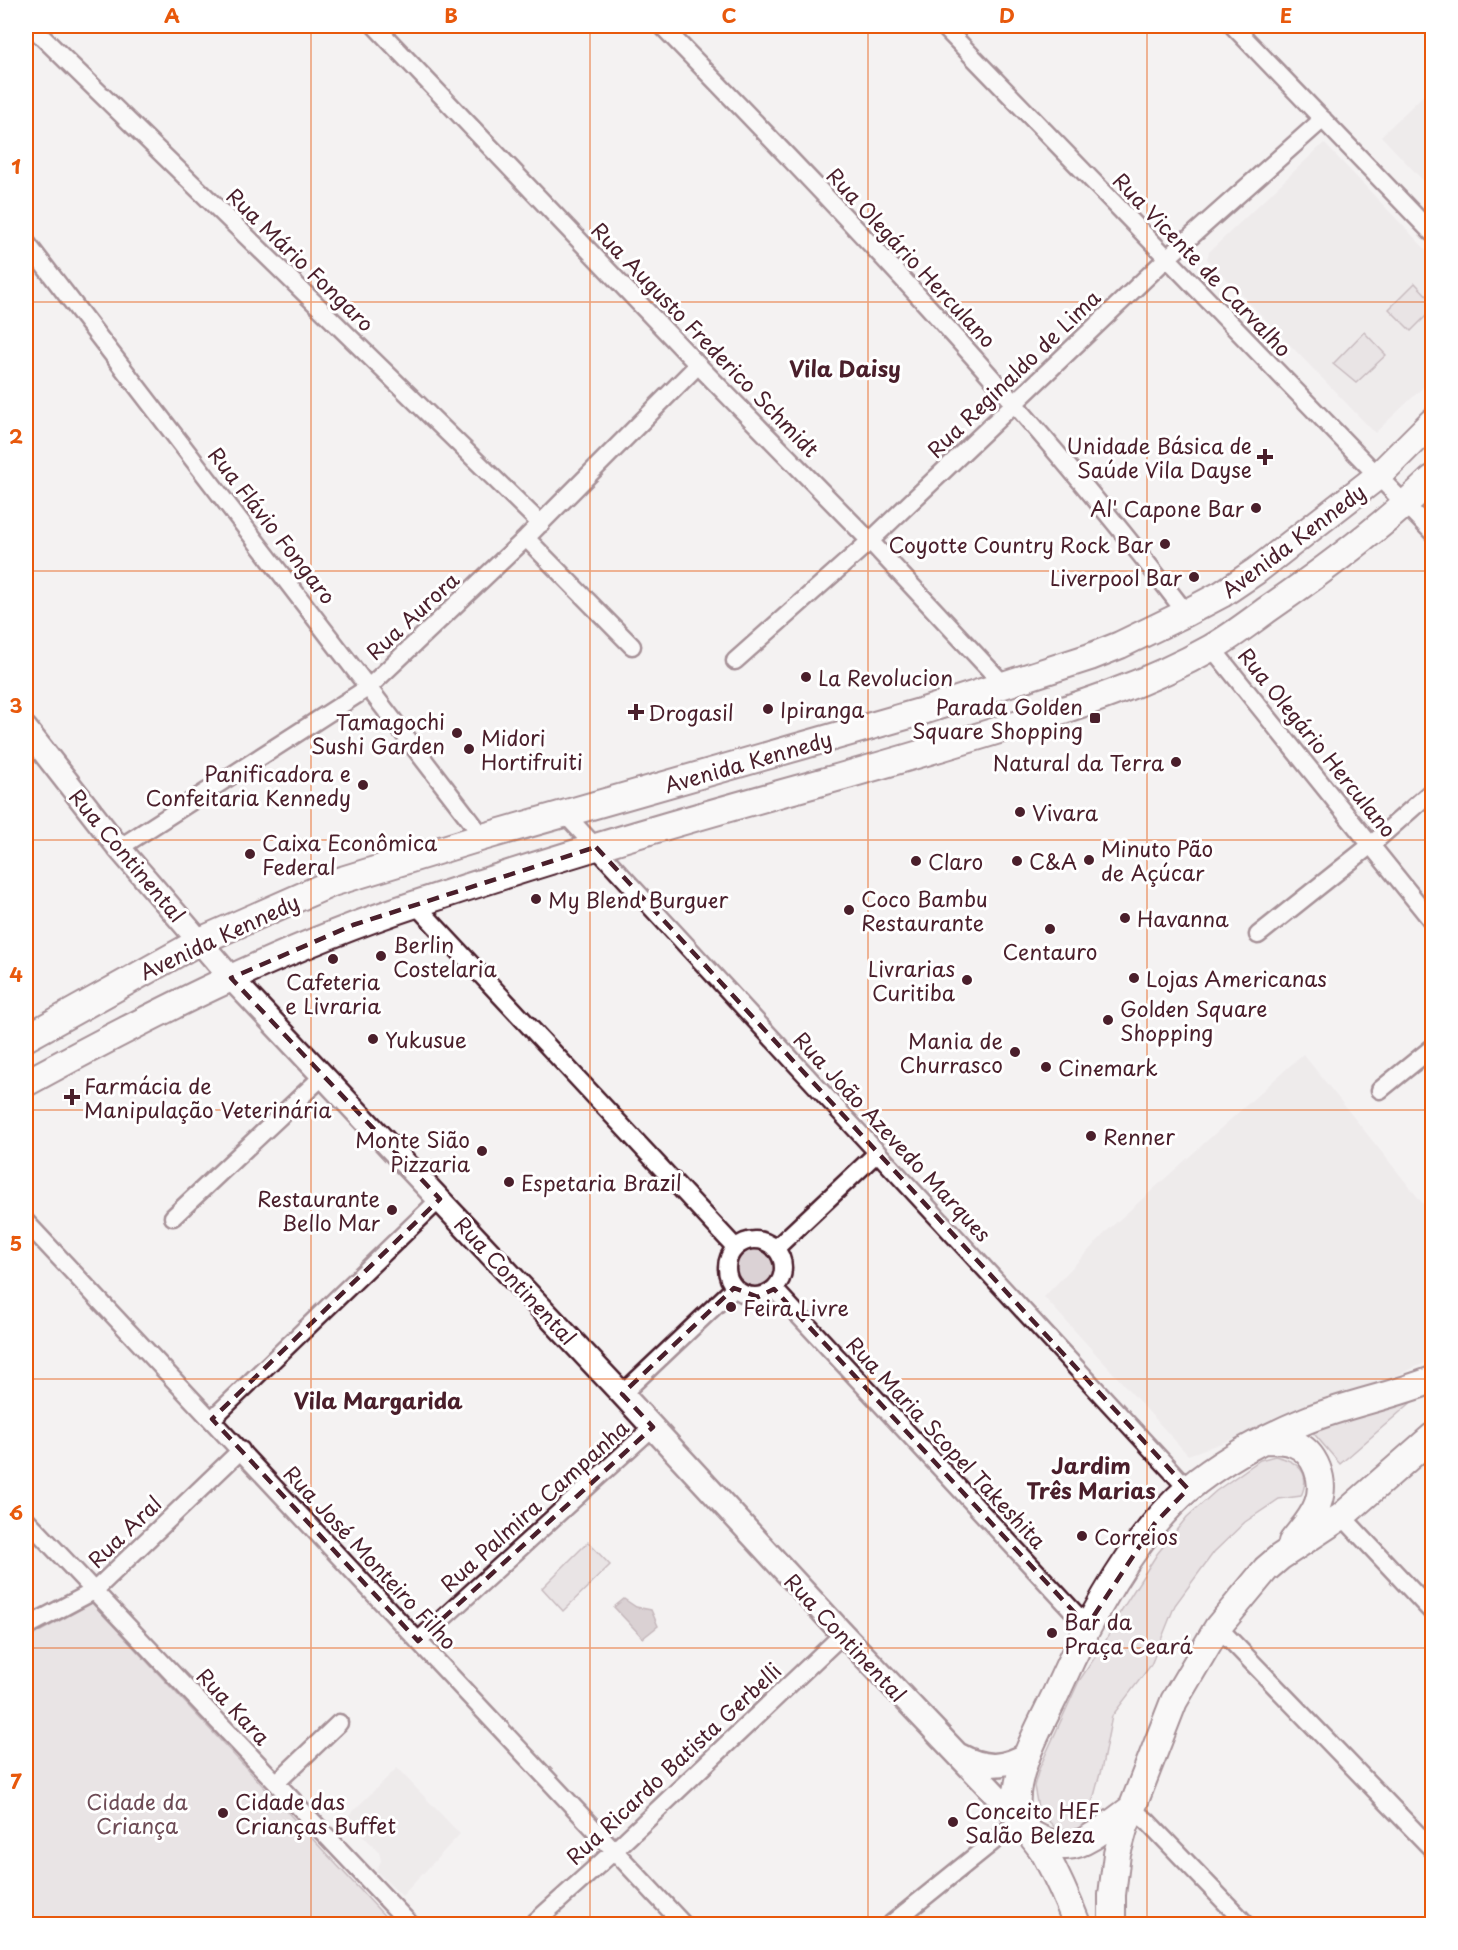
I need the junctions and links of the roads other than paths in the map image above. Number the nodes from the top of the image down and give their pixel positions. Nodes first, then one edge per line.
1 (31, 26) edge
2 (375, 26) edge
3 (662, 26) edge
4 (943, 26) edge
5 (1233, 26) edge
6 (1323, 119) junction
7 (1432, 233) edge
8 (26, 242) edge
9 (1167, 258) junction
10 (698, 365) junction
11 (1015, 403) junction
12 (1432, 423) edge
13 (1378, 476) junction
14 (1432, 479) edge
15 (1406, 504) junction
16 (541, 524) junction
17 (1432, 532) edge
18 (526, 538) junction
19 (870, 541) junction
20 (1186, 613) junction
21 (632, 646) dead end
22 (1212, 648) junction
23 (735, 661) dead end
24 (1004, 684) junction
25 (369, 687) junction
26 (28, 735) edge
27 (1432, 791) edge
28 (565, 814) junction
29 (483, 837) junction
30 (1372, 844) junction
31 (596, 847) junction
32 (119, 848) junction
33 (415, 904) junction
34 (1432, 921) edge
35 (1258, 935) dead end
36 (200, 941) junction
37 (231, 978) junction
38 (26, 1035) edge
39 (1432, 1048) edge
40 (324, 1075) junction
41 (26, 1083) edge
42 (1380, 1090) dead end
43 (878, 1153) junction
44 (440, 1199) junction
45 (173, 1217) dead end
46 (26, 1221) edge
47 (735, 1247) junction
48 (775, 1249) junction
49 (734, 1288) junction
50 (774, 1289) junction
51 (1432, 1380) edge
52 (622, 1394) junction
53 (212, 1419) junction
54 (653, 1427) junction
55 (1432, 1437) edge
56 (1265, 1440) junction
57 (241, 1450) junction
58 (1188, 1489) junction
59 (1342, 1516) junction
60 (26, 1519) edge
61 (1280, 1557) junction
62 (94, 1591) junction
63 (1432, 1612) edge
64 (1087, 1626) junction
65 (26, 1627) edge
66 (1218, 1627) junction
67 (843, 1634) junction
68 (418, 1641) junction
69 (339, 1723) dead end
70 (955, 1752) junction
71 (1029, 1753) junction
72 (276, 1783) junction
73 (1131, 1809) junction
74 (1026, 1827) junction
75 (1432, 1849) edge
76 (614, 1851) junction
77 (410, 1924) edge
78 (533, 1924) edge
79 (683, 1924) edge
80 (891, 1924) edge
81 (1077, 1924) edge
82 (1112, 1924) edge
83 (1246, 1924) edge

1 - 16 street, Rua Mário Fongaro
2 - 10 street, Rua Augusto Frederico Schmidt
3 - 11 street, Rua Olegário Herculano
4 - 9 street, Rua Vicente de Carvalho
5 - 6 street
6 - 7 street
6 - 9 street, Rua Reginaldo de Lima
8 - 25 street, Rua Flávio Fongaro
9 - 11 street, Rua Reginaldo de Lima
9 - 13 street, Rua Vicente de Carvalho
10 - 16 street, Rua Aurora
10 - 19 street, Rua Augusto Frederico Schmidt
11 - 19 street, Rua Reginaldo de Lima
11 - 20 street, Rua Olegário Herculano
12 - 13 main road, Avenida Kennedy
13 - 15 street, Rua Vicente de Carvalho
13 - 20 main road, Avenida Kennedy
14 - 15 main road, Avenida Kennedy
15 - 17 street, Rua Vicente de Carvalho
15 - 22 main road, Avenida Kennedy
16 - 18 street, Rua Aurora
18 - 21 street
18 - 25 street, Rua Aurora
19 - 23 street, Rua Reginaldo de Lima
19 - 24 street, Rua Augusto Frederico Schmidt
20 - 24 main road, Avenida Kennedy
22 - 30 street, Rua Olegário Herculano
22 - 31 main road, Avenida Kennedy
24 - 28 main road, Avenida Kennedy
25 - 29 street, Rua Flávio Fongaro
25 - 32 street, Rua Aurora
26 - 32 street, Rua Continental
27 - 30 street
28 - 29 main road, Avenida Kennedy
28 - 31 street, Rua João Azevedo Marques
29 - 36 main road, Avenida Kennedy
30 - 34 street, Rua Olegário Herculano
30 - 35 street
31 - 33 main road, Avenida Kennedy
31 - 43 street, Rua João Azevedo Marques
32 - 36 street, Rua Continental
33 - 37 main road, Avenida Kennedy
33 - 47 street
36 - 37 street, Rua Continental
36 - 38 main road, Avenida Kennedy
37 - 40 street, Rua Continental
37 - 41 main road, Avenida Kennedy
39 - 42 street
40 - 44 street, Rua Continental
40 - 45 street
43 - 48 street
43 - 58 street, Rua João Azevedo Marques
44 - 52 street, Rua Continental
44 - 53 street
46 - 53 street, Rua José Monteiro Filho
47 - 48 street
47 - 49 street
48 - 50 street
49 - 50 street
49 - 52 street
50 - 64 street, Rua Maria Scopel Takeshita
51 - 56 main road
52 - 54 street, Rua Continental
53 - 57 street, Rua José Monteiro Filho
54 - 67 street, Rua Continental
54 - 68 street, Rua Palmira Campanha
55 - 59 main road
56 - 58 main road
56 - 61 main road
57 - 62 street, Rua Aral
57 - 68 street, Rua José Monteiro Filho
58 - 64 main road
59 - 61 main road
59 - 63 street
60 - 62 street, Rua Kara
61 - 66 main road
62 - 65 street, Rua Aral
62 - 72 street, Rua Kara
64 - 71 main road
66 - 73 main road
66 - 75 street
67 - 70 street, Rua Continental
67 - 76 street, Rua Ricardo Batista Gerbelli
68 - 76 street, Rua José Monteiro Filho
69 - 72 street
70 - 71 street
70 - 74 street, Rua Continental
71 - 74 main road
72 - 77 street, Rua Kara
73 - 74 main road
73 - 82 main road
73 - 83 street
74 - 80 street
74 - 81 main road
76 - 78 street, Rua Ricardo Batista Gerbelli
76 - 79 street, Rua José Monteiro Filho

